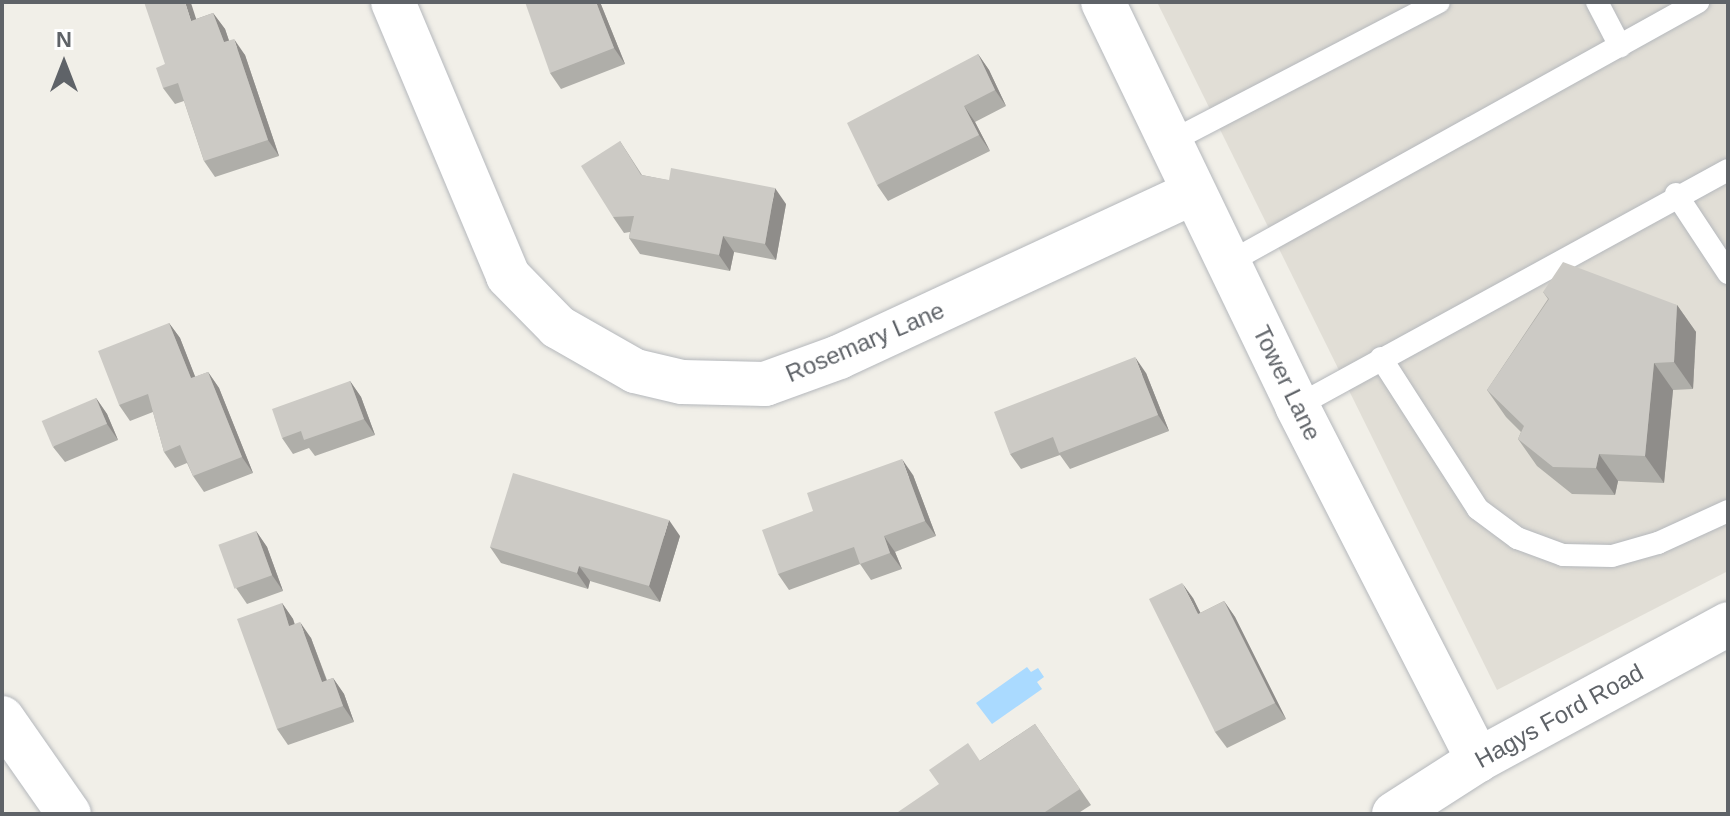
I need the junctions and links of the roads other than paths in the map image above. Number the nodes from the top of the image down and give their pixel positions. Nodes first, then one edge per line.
1 (393, 2) edge
2 (1103, 2) edge
3 (1439, 2) edge
4 (1597, 2) edge
5 (1698, 2) edge
6 (1620, 46) junction
7 (1170, 142) junction
8 (1728, 170) edge
9 (1194, 192) junction
10 (1676, 194) junction
11 (1228, 263) junction
12 (1728, 273) edge
13 (1381, 358) junction
14 (1297, 406) junction
15 (1728, 511) edge
16 (1728, 624) edge
17 (2, 718) edge
18 (1478, 760) junction
19 (69, 814) edge
20 (1394, 814) edge

1 - 9 street, Rosemary Lane
2 - 7 street, Tower Lane
3 - 7 lane
4 - 6 lane
5 - 6 lane
6 - 11 lane
7 - 9 street, Tower Lane
8 - 10 lane
9 - 11 street, Tower Lane
10 - 12 lane
10 - 13 lane
11 - 14 street, Tower Lane
13 - 14 lane
13 - 15 lane
14 - 18 street, Tower Lane
16 - 18 street, Hagys Ford Road
17 - 19 street
18 - 20 street, Hagys Ford Road

